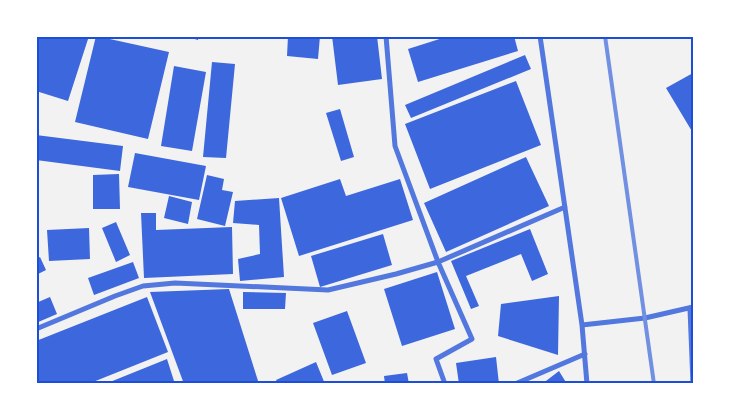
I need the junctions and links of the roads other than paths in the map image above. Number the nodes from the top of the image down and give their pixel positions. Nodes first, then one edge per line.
1 (386, 36) edge
2 (540, 36) edge
3 (565, 207) junction
4 (438, 262) junction
5 (692, 308) edge
6 (582, 325) junction
7 (36, 329) edge
8 (585, 354) junction
9 (445, 384) edge
10 (515, 384) edge
11 (587, 384) edge
12 (693, 384) edge

1 - 4 street
2 - 3 street
3 - 4 street
3 - 6 street
4 - 7 street
4 - 9 street
5 - 6 street
5 - 12 street
6 - 8 street
8 - 10 street
8 - 11 street

